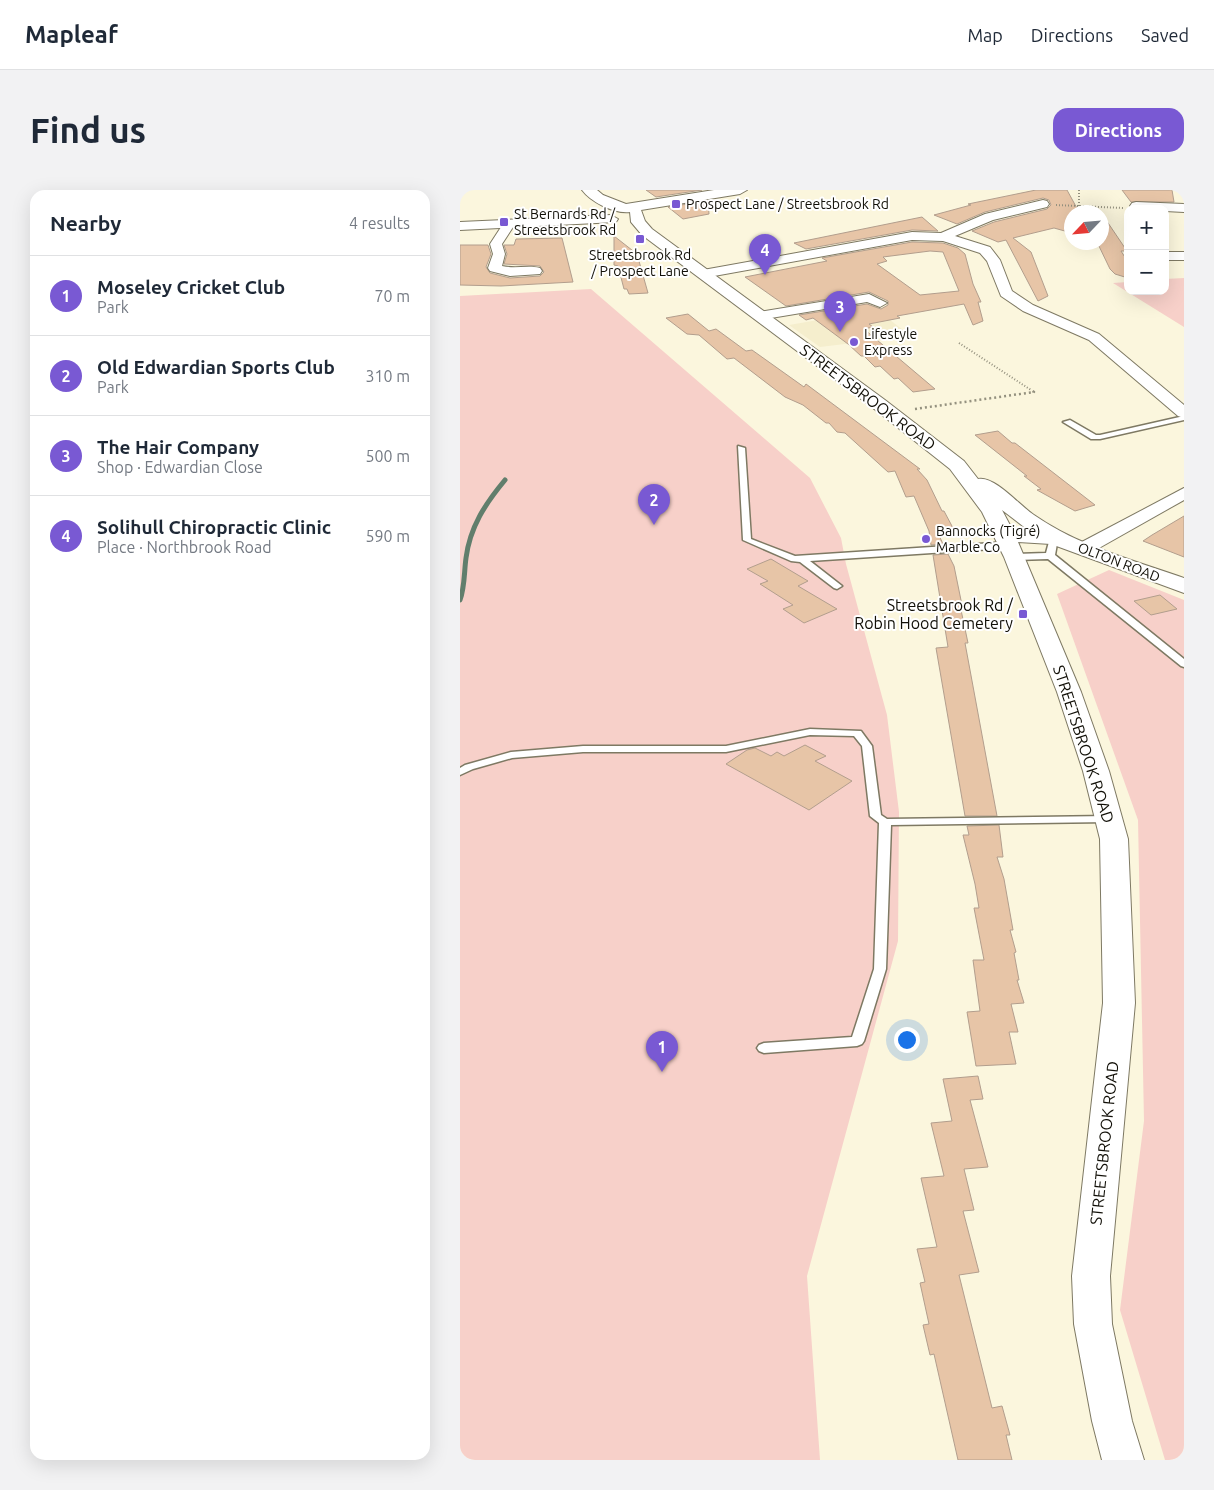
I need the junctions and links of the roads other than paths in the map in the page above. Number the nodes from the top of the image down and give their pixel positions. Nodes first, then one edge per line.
1 (740, 190) edge
2 (1043, 204) road end
3 (1169, 208) edge
4 (1184, 208) edge
5 (613, 209) edge
6 (509, 224) junction
7 (460, 226) edge
8 (647, 232) junction
9 (943, 237) junction
10 (1169, 256) edge
11 (1184, 256) edge
12 (536, 272) dead end
13 (703, 274) junction
14 (876, 298) dead end
15 (759, 316) junction
16 (1184, 413) edge
17 (1184, 418) edge
18 (1067, 422) dead end
19 (741, 448) dead end
20 (957, 466) junction
21 (1184, 493) edge
22 (1009, 546) junction
23 (1052, 547) junction
24 (1085, 548) junction
25 (802, 559) junction
26 (837, 586) dead end
27 (1184, 586) edge
28 (1184, 664) edge
29 (460, 772) edge
30 (1109, 819) junction
31 (885, 822) junction
32 (764, 1048) dead end
33 (1123, 1460) edge

1 - 5 main road
2 - 9 street
3 - 4 street
5 - 6 main road
5 - 8 main road, STREETSBROOK ROAD
5 - 8 main road, STREETSBROOK ROAD
6 - 7 main road
6 - 12 street
8 - 13 main road, STREETSBROOK ROAD
9 - 13 street
9 - 16 street
10 - 11 street
13 - 15 main road, STREETSBROOK ROAD
14 - 15 street
15 - 20 main road, STREETSBROOK ROAD
17 - 18 lane
19 - 25 lane
20 - 22 main road, STREETSBROOK ROAD
20 - 23 main road, OLTON ROAD
21 - 24 street
22 - 23 main road, OLTON ROAD
22 - 25 lane
22 - 30 main road, STREETSBROOK ROAD
23 - 24 main road, OLTON ROAD
23 - 28 lane
24 - 27 main road, OLTON ROAD
25 - 26 lane
29 - 31 lane
30 - 31 lane
30 - 33 main road, STREETSBROOK ROAD
31 - 32 lane

